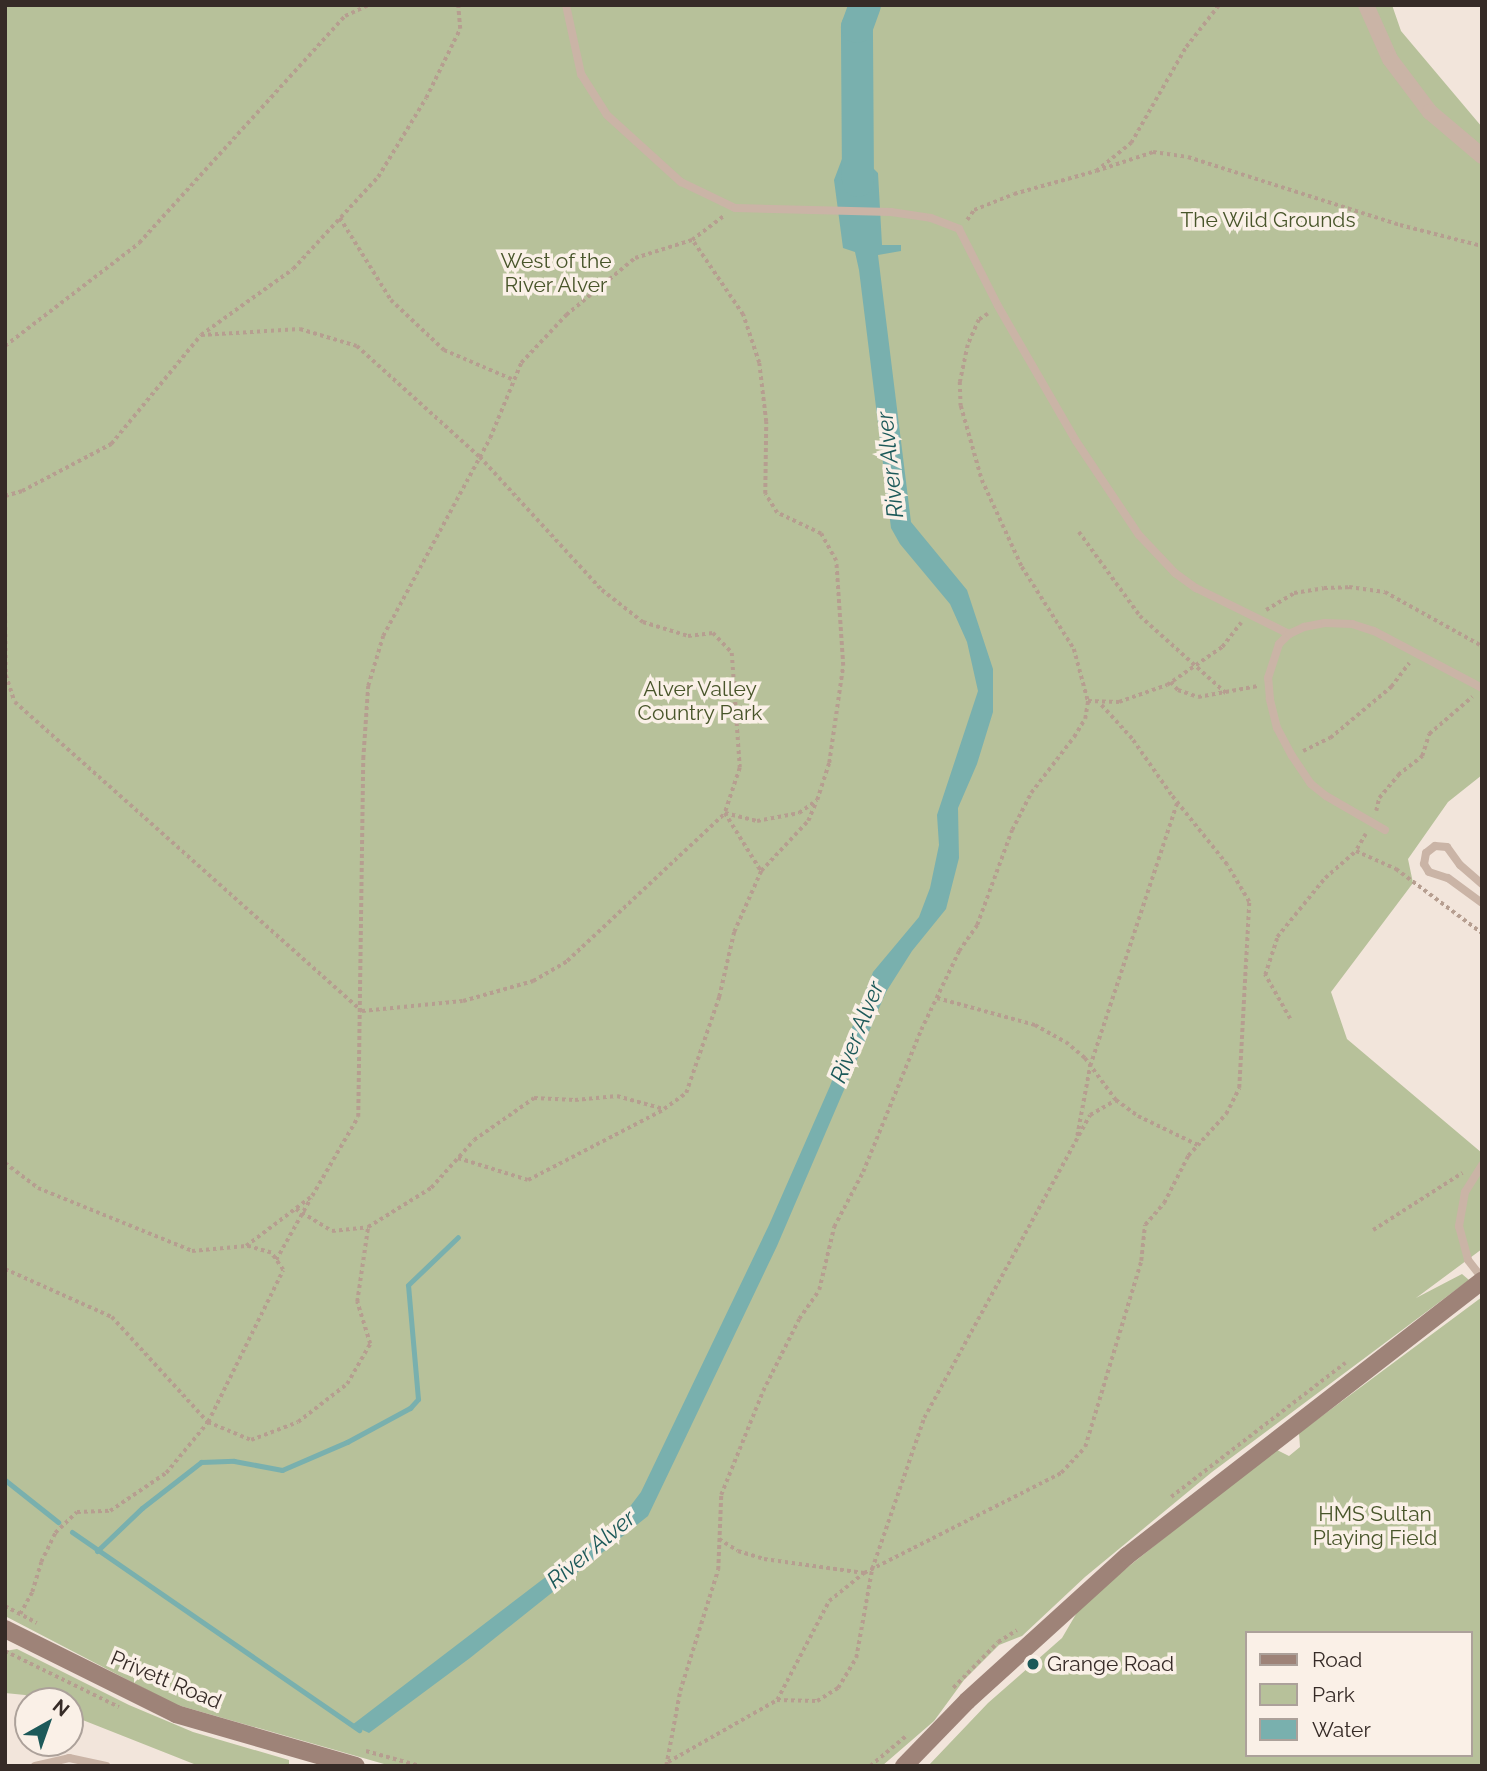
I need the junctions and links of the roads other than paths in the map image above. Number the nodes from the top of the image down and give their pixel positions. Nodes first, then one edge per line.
1 (566, 5) edge
2 (1366, 5) edge
3 (1482, 156) edge
4 (1289, 634) junction
5 (1481, 687) edge
6 (1385, 831) dead end
7 (1482, 884) edge
8 (1482, 903) edge
9 (1482, 1165) edge
10 (1482, 1279) edge
11 (5, 1629) edge
12 (360, 1758) edge
13 (35, 1766) edge
14 (106, 1766) edge
15 (904, 1766) edge

1 - 4 lane
2 - 3 street
4 - 5 lane
4 - 6 lane
7 - 8 lane
9 - 10 lane
10 - 15 street
11 - 12 street, Privett Road
13 - 14 lane

